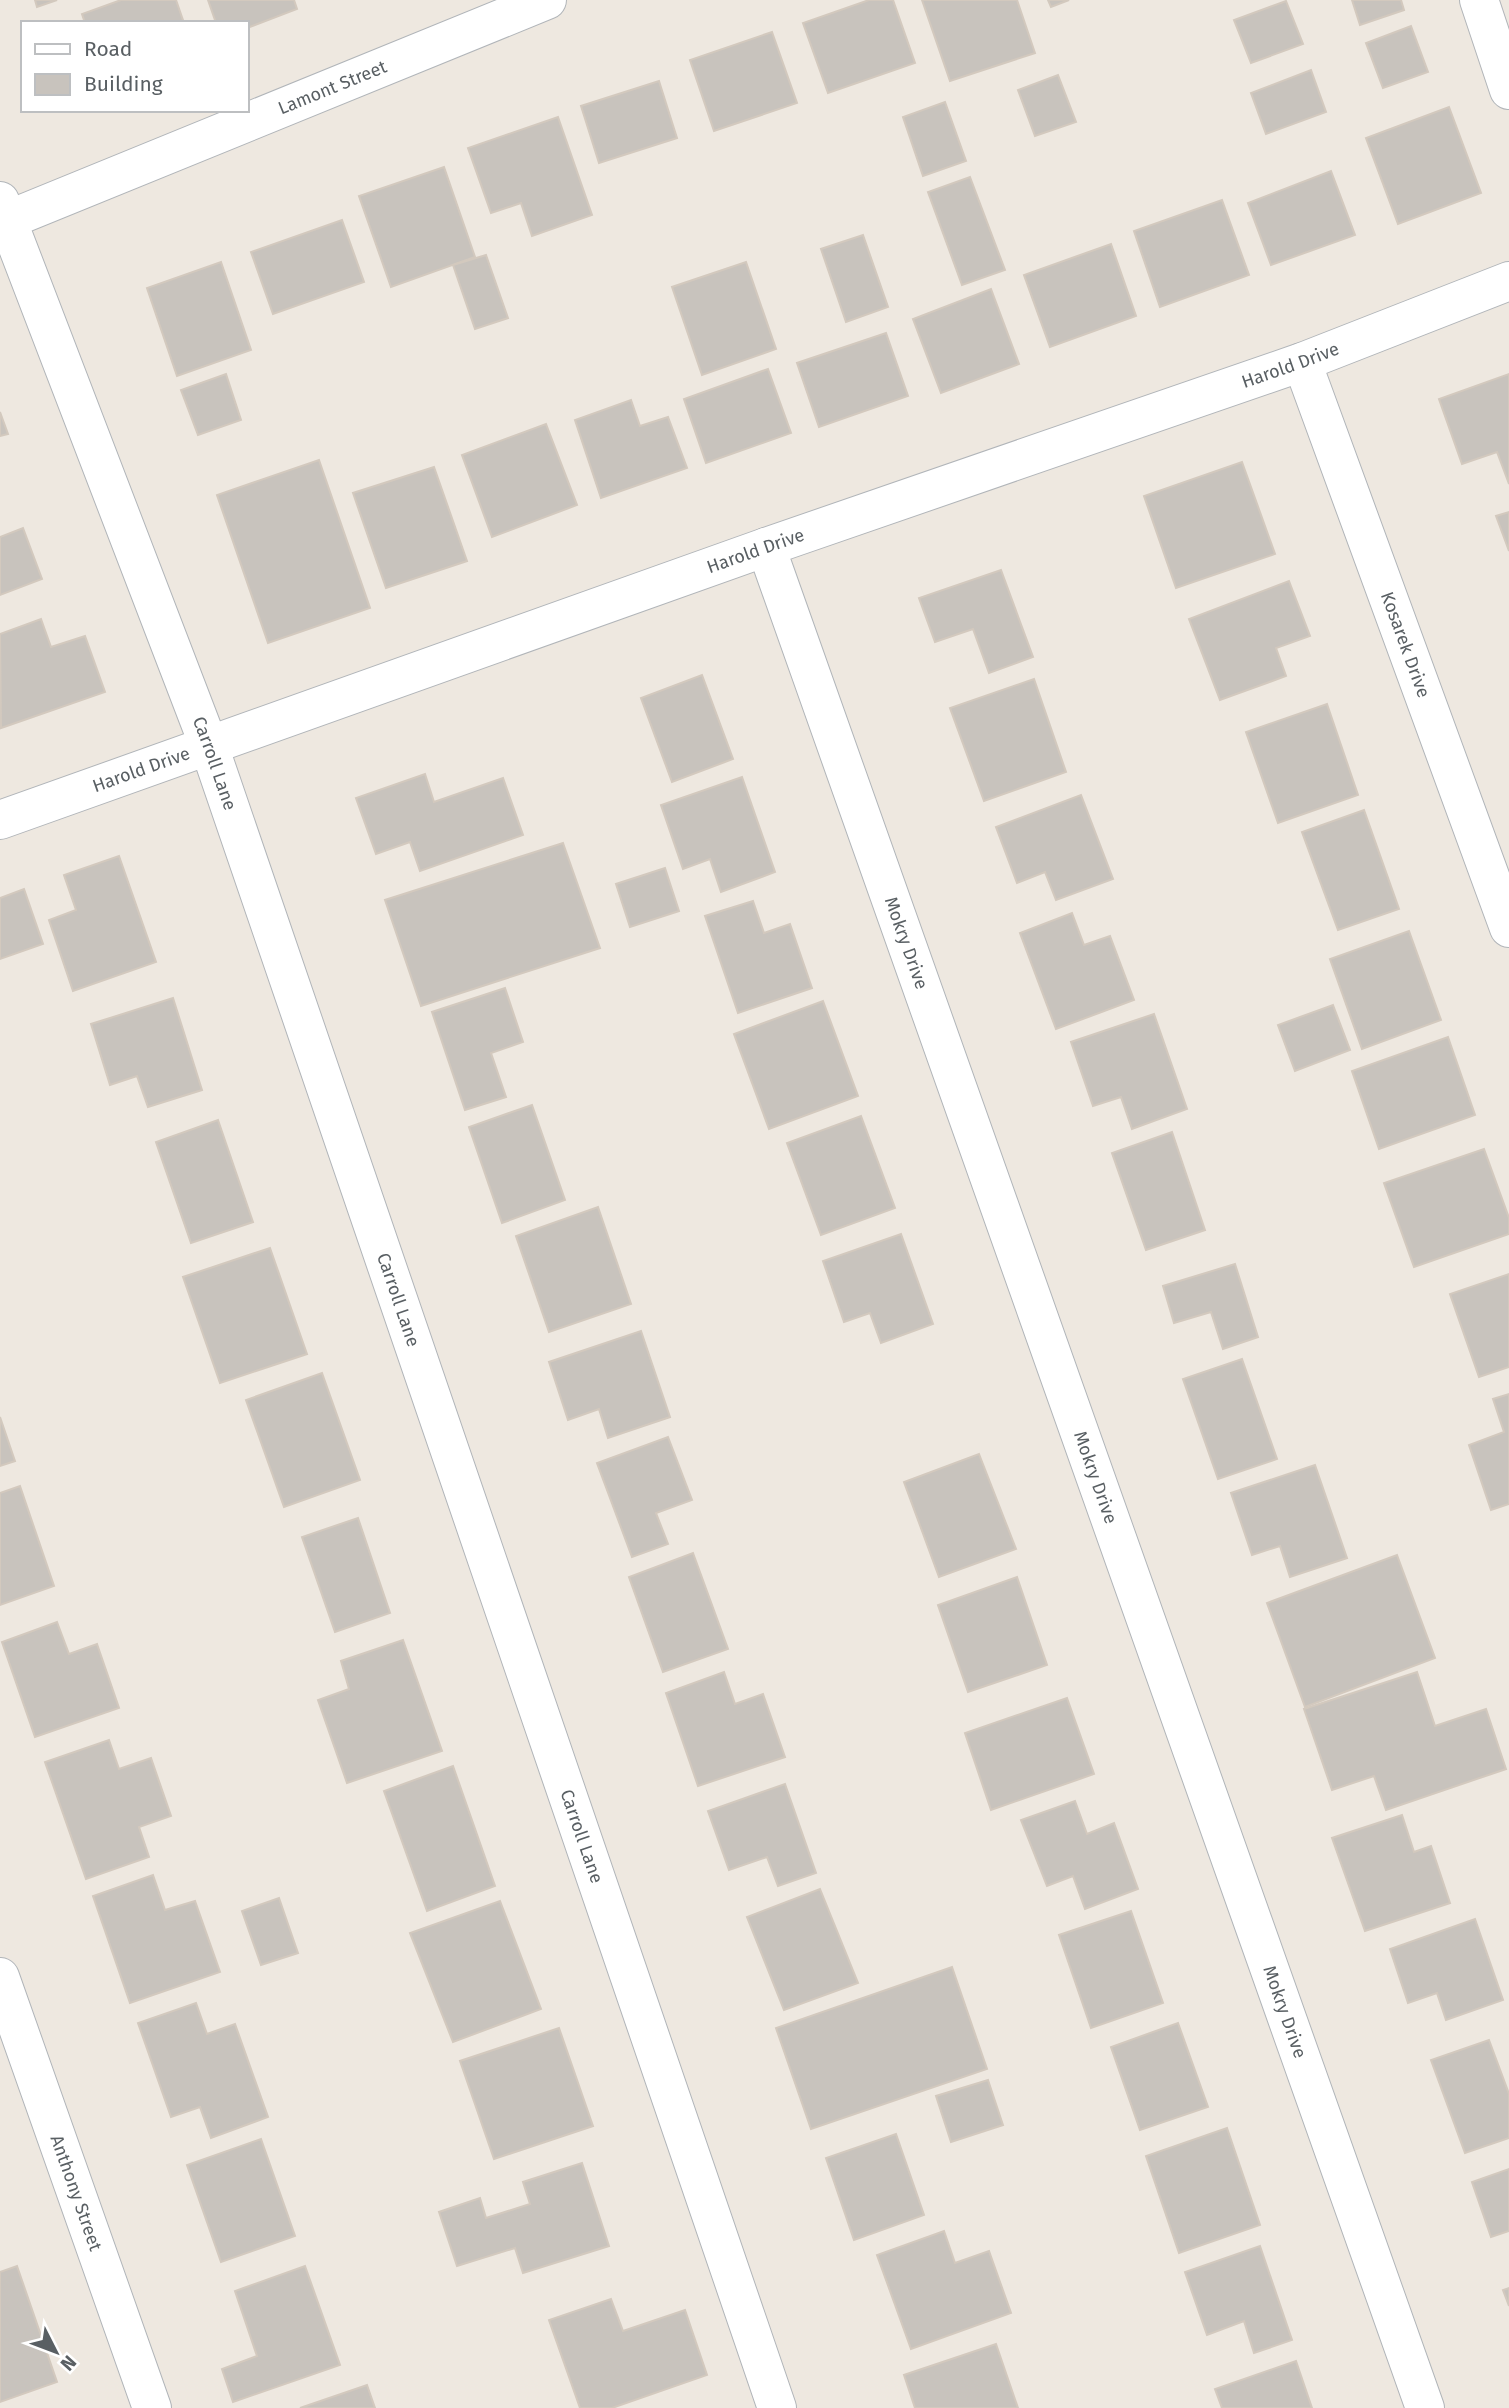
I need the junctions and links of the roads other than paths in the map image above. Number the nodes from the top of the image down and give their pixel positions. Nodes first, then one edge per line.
1 (547, 0) edge
2 (1479, 0) edge
3 (1509, 90) edge
4 (2, 215) edge
5 (1509, 281) edge
6 (1302, 362) junction
7 (766, 547) junction
8 (209, 746) junction
9 (0, 820) edge
10 (1509, 928) edge
11 (0, 1977) edge
12 (152, 2408) edge
13 (777, 2408) edge
14 (1425, 2408) edge

1 - 4 street, Lamont Street
2 - 3 street
4 - 8 street, Carroll Lane
5 - 6 street, Harold Drive
6 - 7 street, Harold Drive
6 - 10 street, Kosarek Drive
7 - 8 street, Harold Drive
7 - 14 street, Mokry Drive
8 - 9 street, Harold Drive
8 - 13 street, Carroll Lane
11 - 12 street, Anthony Street

